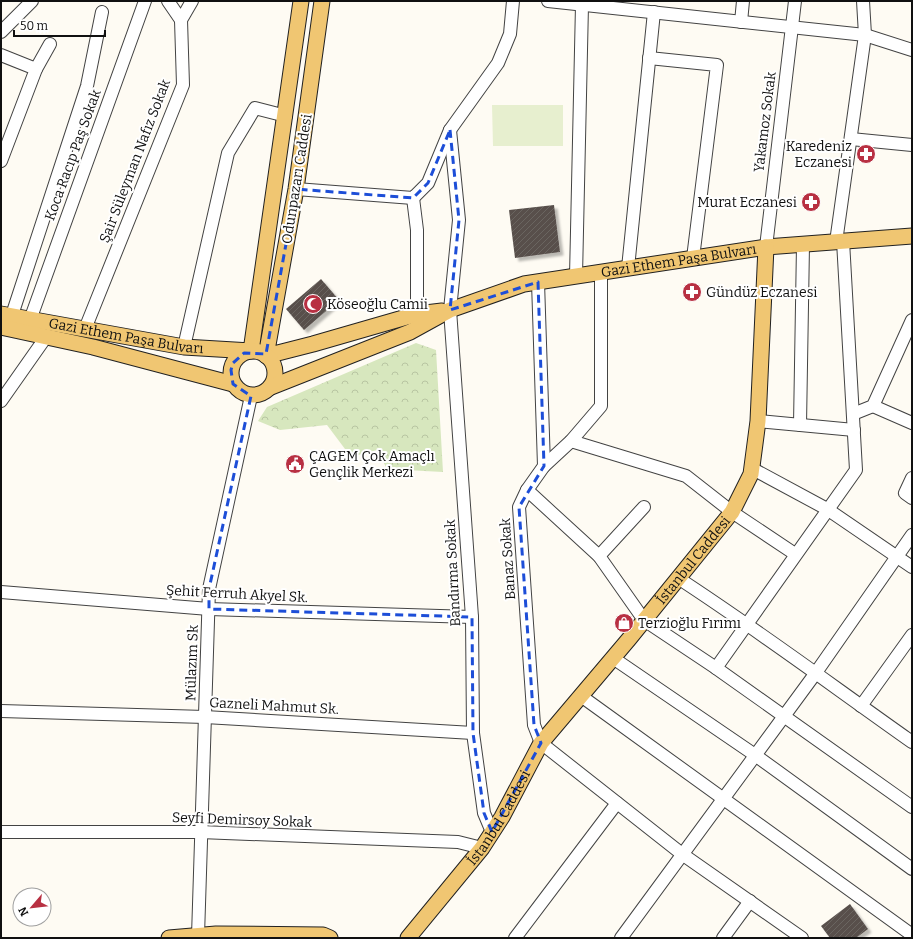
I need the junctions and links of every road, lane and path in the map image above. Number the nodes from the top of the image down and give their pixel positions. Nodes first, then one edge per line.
1 (32, 1) edge
2 (145, 1) edge
3 (168, 1) edge
4 (192, 1) edge
5 (301, 1) edge
6 (322, 1) edge
7 (513, 1) edge
8 (548, 1) edge
9 (744, 1) edge
10 (794, 1) edge
11 (863, 1) edge
12 (615, 4) edge
13 (582, 5) junction
14 (102, 12) dead end
15 (654, 12) junction
16 (181, 20) junction
17 (741, 22) junction
18 (791, 27) junction
19 (1, 32) edge
20 (865, 35) junction
21 (50, 44) dead end
22 (912, 50) edge
23 (2, 58) edge
24 (649, 58) junction
25 (36, 69) junction
26 (286, 116) junction
27 (450, 130) junction
28 (851, 139) junction
29 (912, 145) edge
30 (1, 161) edge
31 (296, 189) junction
32 (413, 198) junction
33 (912, 236) edge
34 (839, 242) junction
35 (803, 244) junction
36 (766, 248) junction
37 (693, 258) junction
38 (628, 268) junction
39 (601, 272) junction
40 (576, 276) junction
41 (538, 282) junction
42 (450, 310) junction
43 (417, 314) junction
44 (6, 315) edge
45 (30, 320) junction
46 (912, 320) edge
47 (1, 327) edge
48 (85, 329) junction
49 (46, 337) junction
50 (184, 347) junction
51 (251, 351) junction
52 (266, 356) junction
53 (233, 384) junction
54 (271, 387) junction
55 (251, 396) junction
56 (1, 402) edge
57 (873, 406) junction
58 (853, 414) junction
59 (758, 420) junction
60 (912, 423) edge
61 (800, 425) junction
62 (854, 430) junction
63 (571, 441) junction
64 (544, 466) junction
65 (752, 468) junction
66 (912, 478) edge
67 (527, 490) junction
68 (912, 498) edge
69 (644, 507) dead end
70 (827, 509) junction
71 (732, 512) junction
72 (912, 535) edge
73 (795, 554) junction
74 (599, 556) junction
75 (897, 556) junction
76 (912, 567) edge
77 (678, 578) junction
78 (1, 592) edge
79 (209, 609) junction
80 (472, 617) junction
81 (644, 620) junction
82 (747, 623) junction
83 (912, 635) edge
84 (613, 658) junction
85 (716, 668) junction
86 (815, 674) junction
87 (581, 696) junction
88 (861, 706) junction
89 (1, 710) edge
90 (784, 716) junction
91 (205, 717) junction
92 (473, 733) junction
93 (910, 736) edge
94 (541, 743) junction
95 (755, 755) junction
96 (723, 798) junction
97 (617, 803) junction
98 (912, 807) edge
99 (1, 832) edge
100 (200, 832) junction
101 (492, 832) junction
102 (482, 848) junction
103 (682, 854) junction
104 (912, 869) edge
105 (750, 901) junction
106 (910, 934) edge
107 (198, 936) junction
108 (226, 936) edge
109 (283, 936) edge
110 (169, 938) edge
111 (330, 938) edge
112 (408, 938) edge
113 (514, 938) edge
114 (621, 938) edge
115 (723, 938) edge
116 (802, 938) edge

1 - 19 street
2 - 45 street, Koca Racıp Paş Sokak
3 - 16 street
4 - 16 street
5 - 26 main road, Odunpazarı Caddesi
6 - 31 main road, Odunpazarı Caddesi
7 - 27 street
8 - 13 street
9 - 17 street
10 - 18 street, Yakamoz Sokak
11 - 20 street
12 - 13 street
12 - 15 street
13 - 40 street
14 - 44 street
15 - 17 street
15 - 24 street
16 - 48 street, Şair Süleyman Nafız Sokak
17 - 18 street
18 - 20 street
18 - 36 street, Yakamoz Sokak
20 - 22 street
20 - 28 street
21 - 25 street
23 - 25 street
24 - 37 street
24 - 38 street
25 - 30 street
26 - 50 street
26 - 51 main road, Odunpazarı Caddesi
27 - 32 street
27 - 42 street, Bandırma Sokak
28 - 29 street
28 - 34 street
31 - 32 street
31 - 52 main road, Odunpazarı Caddesi
32 - 43 street
33 - 34 main road, Gazi Ethem Paşa Bulvarı
34 - 35 main road, Gazi Ethem Paşa Bulvarı
34 - 58 street
35 - 36 main road, Gazi Ethem Paşa Bulvarı
35 - 61 street
36 - 37 main road, Gazi Ethem Paşa Bulvarı
36 - 59 main road, İstanbul Caddesi
37 - 38 main road, Gazi Ethem Paşa Bulvarı
38 - 39 main road, Gazi Ethem Paşa Bulvarı
39 - 40 main road, Gazi Ethem Paşa Bulvarı
39 - 63 street, Banaz Sokak
40 - 41 main road, Gazi Ethem Paşa Bulvarı
41 - 42 main road, Gazi Ethem Paşa Bulvarı
41 - 64 street
42 - 43 main road, Gazi Ethem Paşa Bulvarı
42 - 54 main road, Gazi Ethem Paşa Bulvarı
42 - 80 street, Bandırma Sokak
43 - 52 main road, Gazi Ethem Paşa Bulvarı
44 - 45 main road, Gazi Ethem Paşa Bulvarı
45 - 48 main road, Gazi Ethem Paşa Bulvarı
46 - 57 street
47 - 49 main road, Gazi Ethem Paşa Bulvarı
48 - 50 main road, Gazi Ethem Paşa Bulvarı
49 - 53 main road, Gazi Ethem Paşa Bulvarı
49 - 56 street
50 - 51 main road, Gazi Ethem Paşa Bulvarı
51 - 52 main road
51 - 53 main road
52 - 54 main road
53 - 55 main road
54 - 55 main road
55 - 79 street, Mülazım Sk
57 - 58 street
57 - 60 street
58 - 62 street
59 - 61 street
59 - 65 main road, İstanbul Caddesi
61 - 62 street
62 - 70 street
63 - 64 street, Banaz Sokak
63 - 71 street
64 - 67 street, Banaz Sokak
65 - 70 street
65 - 71 main road, İstanbul Caddesi
66 - 68 street
67 - 74 street
67 - 94 street, Banaz Sokak
69 - 74 street
70 - 73 street
70 - 75 street
71 - 73 street
71 - 77 main road, İstanbul Caddesi
72 - 75 street
73 - 82 street
74 - 81 street
75 - 76 street
75 - 86 street
77 - 81 main road, İstanbul Caddesi
77 - 82 street
78 - 79 street, Şehit Ferruh Akyel Sk.
79 - 80 street, Şehit Ferruh Akyel Sk.
79 - 91 street, Mülazım Sk
80 - 92 street, Bandırma Sokak
81 - 84 main road, İstanbul Caddesi
81 - 85 street
82 - 85 street
82 - 86 street
83 - 88 street
84 - 87 main road, İstanbul Caddesi
84 - 95 street
85 - 90 street
86 - 88 street
86 - 90 street
87 - 94 main road, İstanbul Caddesi
87 - 96 street
88 - 93 street
89 - 91 street, Gazneli Mahmut Sk.
90 - 95 street
90 - 98 street
91 - 92 street, Gazneli Mahmut Sk.
91 - 100 street, Mülazım Sk
92 - 101 street, Bandırma Sokak
94 - 97 street
94 - 101 main road, İstanbul Caddesi
95 - 96 street
95 - 104 street
96 - 103 street
96 - 106 street
97 - 103 street
97 - 113 street
99 - 100 street, Seyfi Demirsoy Sokak
100 - 102 street, Seyfi Demirsoy Sokak
100 - 107 street, Mülazım Sk
101 - 102 main road, İstanbul Caddesi
102 - 112 main road, İstanbul Caddesi
103 - 105 street
103 - 114 street
105 - 115 street
105 - 116 street
107 - 108 main road
107 - 110 main road
108 - 109 main road
109 - 111 main road

